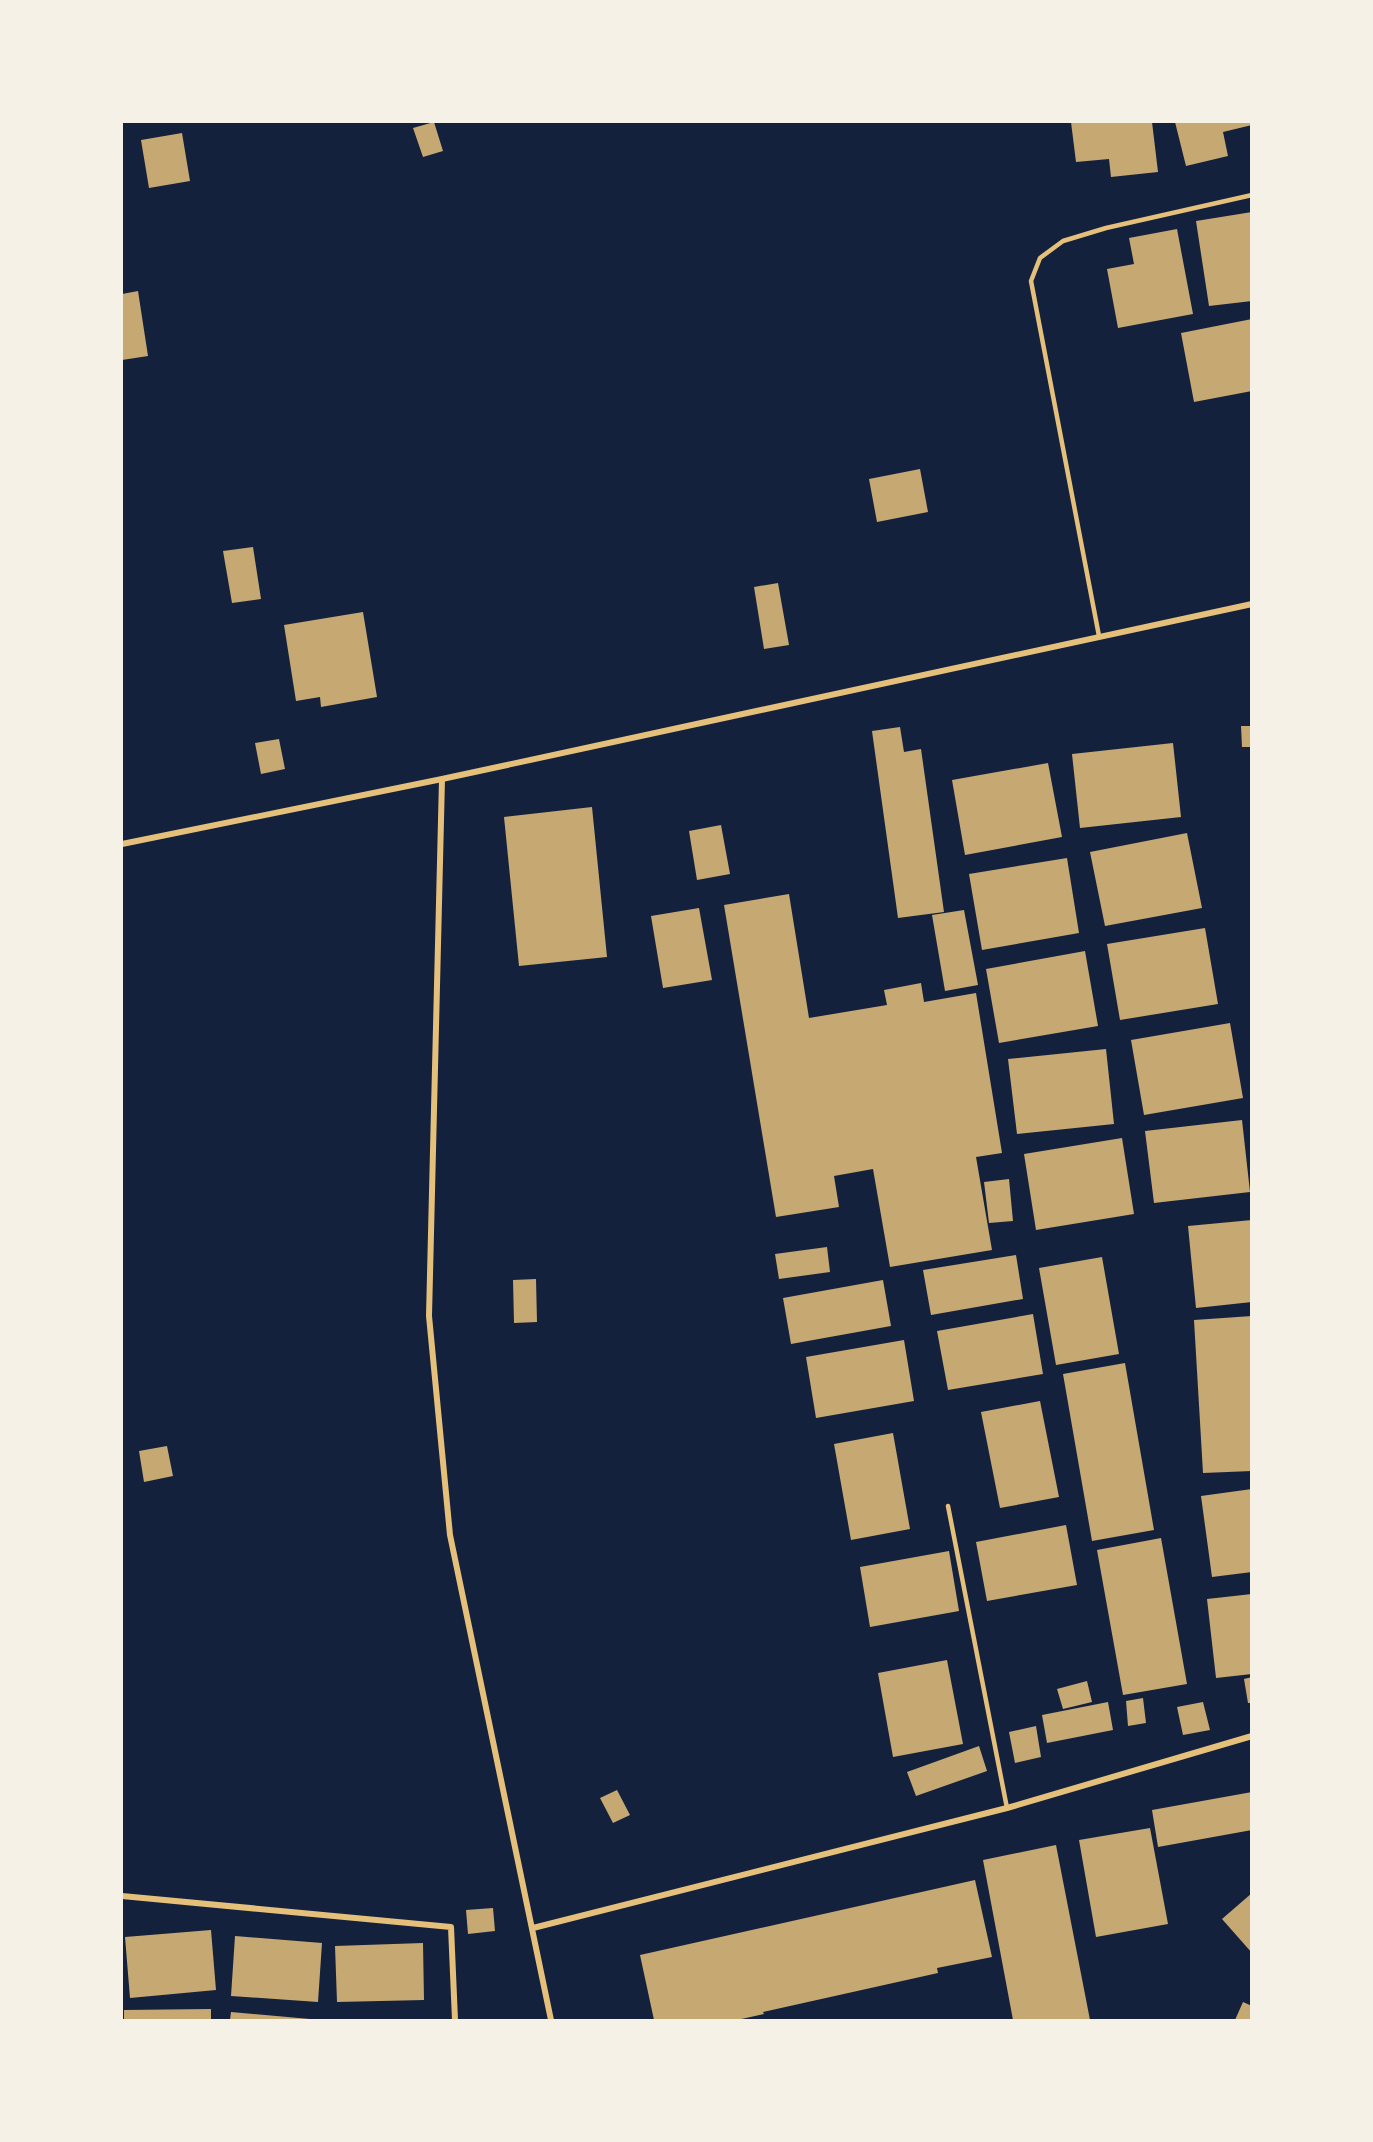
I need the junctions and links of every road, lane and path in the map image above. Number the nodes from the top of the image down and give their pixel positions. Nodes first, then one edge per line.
1 (1251, 195) edge
2 (1251, 604) edge
3 (1099, 636) junction
4 (442, 779) junction
5 (122, 844) edge
6 (948, 1506) dead end
7 (1251, 1736) edge
8 (1007, 1808) junction
9 (122, 1896) edge
10 (533, 1928) junction
11 (455, 2020) edge
12 (551, 2020) edge

1 - 3 lane
2 - 3 street
3 - 4 street
4 - 5 street
4 - 10 street
6 - 8 lane
7 - 8 street
8 - 10 street
9 - 11 street
10 - 12 street

